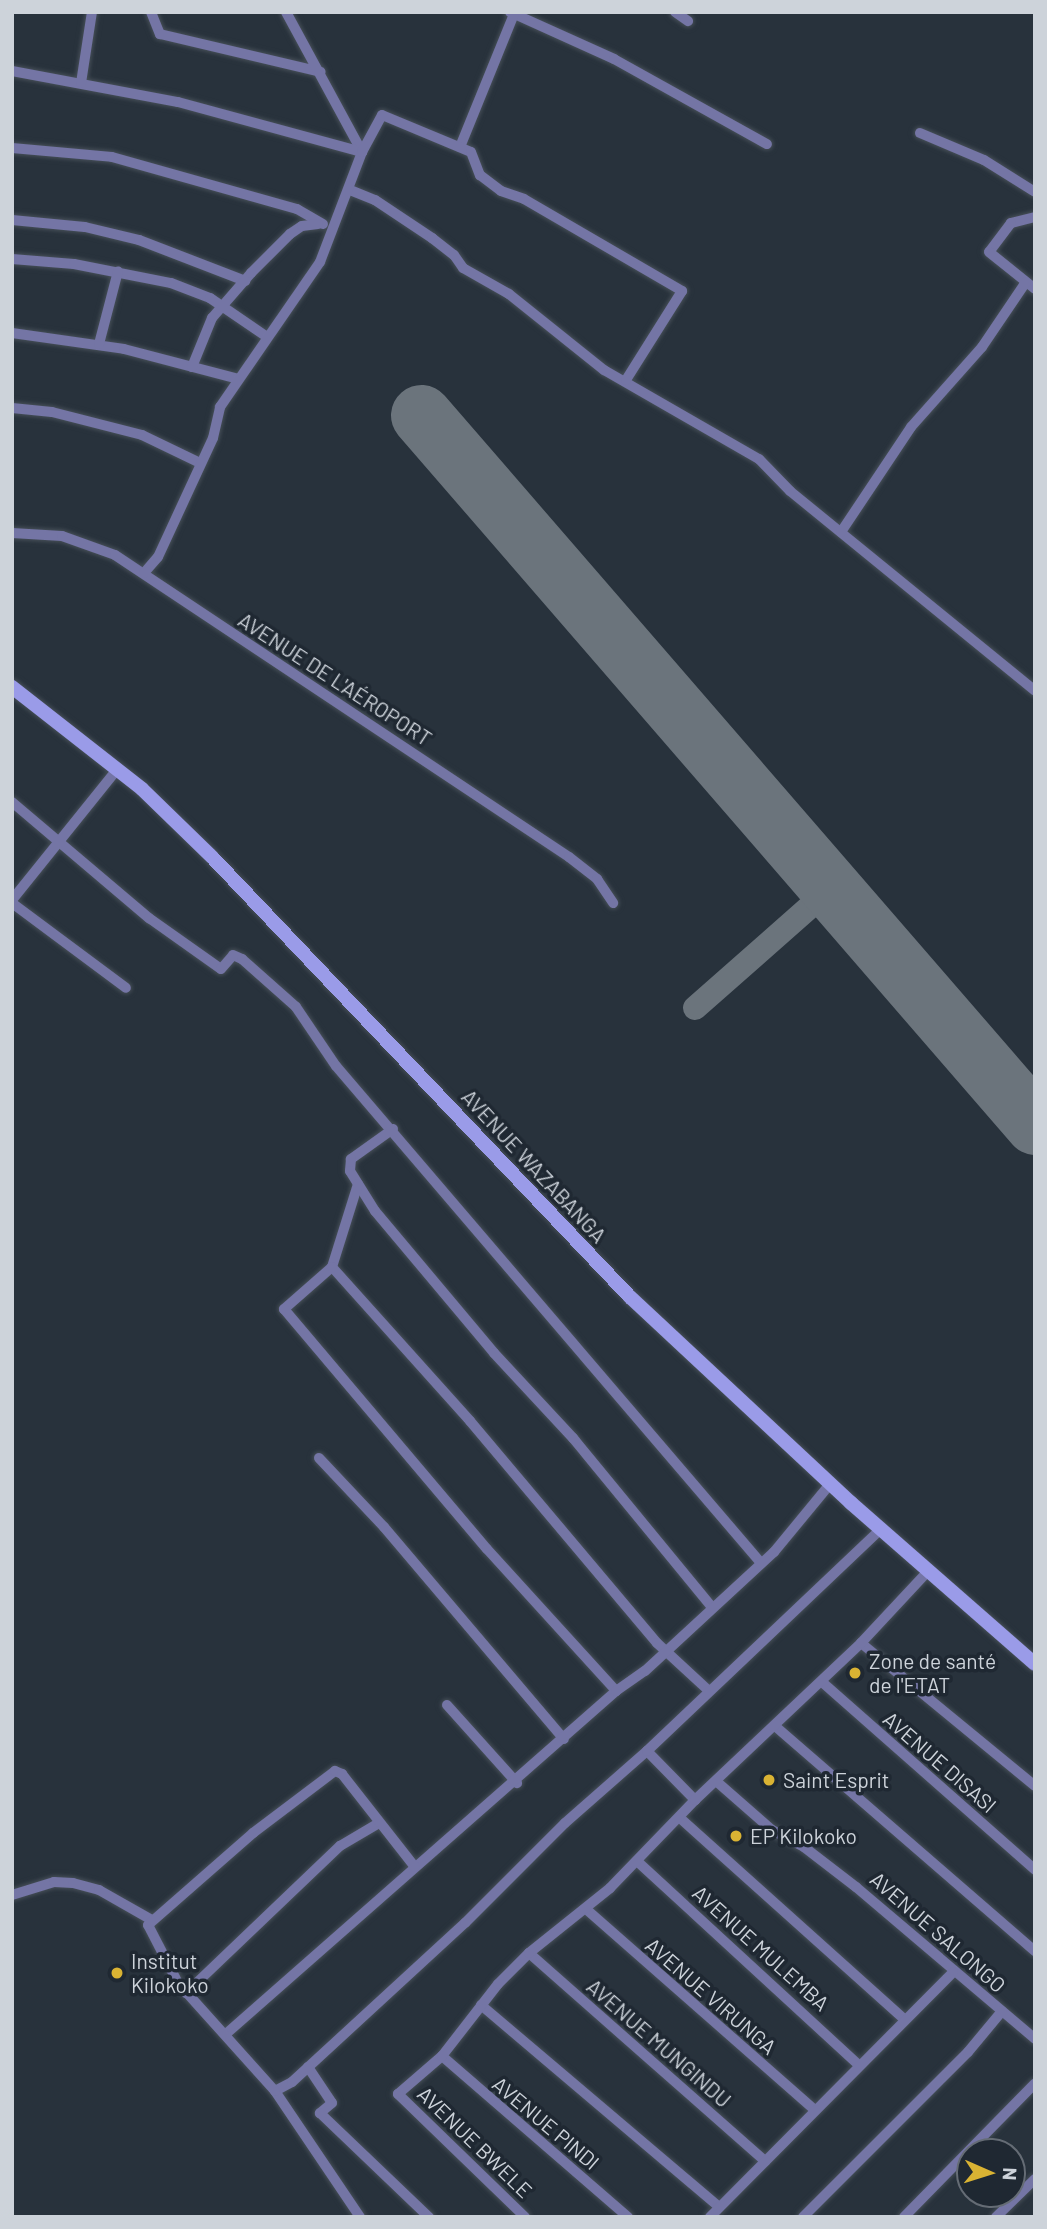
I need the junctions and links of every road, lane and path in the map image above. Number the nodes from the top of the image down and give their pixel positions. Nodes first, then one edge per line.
1 (92, 12) edge
2 (151, 12) edge
3 (286, 12) edge
4 (675, 12) edge
5 (512, 13) edge
6 (688, 21) dead end
7 (12, 71) edge
8 (321, 72) junction
9 (81, 83) junction
10 (920, 133) dead end
11 (767, 144) dead end
12 (460, 147) junction
13 (12, 148) edge
14 (362, 152) junction
15 (351, 190) junction
16 (1035, 192) edge
17 (1035, 217) edge
18 (12, 220) edge
19 (328, 224) junction
20 (12, 259) edge
21 (118, 271) junction
22 (245, 281) junction
23 (1026, 282) junction
24 (1035, 289) edge
25 (223, 307) junction
26 (12, 332) edge
27 (267, 337) junction
28 (99, 344) junction
29 (191, 367) junction
30 (238, 379) junction
31 (626, 380) junction
32 (12, 408) edge
33 (200, 463) junction
34 (841, 532) junction
35 (12, 533) edge
36 (144, 573) junction
37 (12, 687) edge
38 (1035, 691) edge
39 (118, 768) junction
40 (12, 802) edge
41 (59, 845) junction
42 (12, 902) edge
43 (613, 903) dead end
44 (126, 988) dead end
45 (393, 1129) junction
46 (358, 1184) junction
47 (332, 1267) junction
48 (319, 1458) dead end
49 (830, 1483) junction
50 (881, 1529) junction
51 (761, 1563) junction
52 (929, 1570) junction
53 (712, 1607) junction
54 (861, 1643) junction
55 (666, 1650) junction
56 (1035, 1664) edge
57 (822, 1682) junction
58 (616, 1691) junction
59 (709, 1691) junction
60 (447, 1705) dead end
61 (775, 1726) junction
62 (564, 1739) junction
63 (647, 1751) junction
64 (716, 1781) junction
65 (517, 1783) junction
66 (1035, 1786) edge
67 (695, 1800) junction
68 (681, 1818) junction
69 (379, 1823) junction
70 (638, 1862) junction
71 (415, 1867) junction
72 (1035, 1870) edge
73 (12, 1895) edge
74 (586, 1909) junction
75 (150, 1919) junction
76 (1035, 1951) edge
77 (529, 1953) junction
78 (953, 1972) junction
79 (186, 1993) junction
80 (481, 2005) junction
81 (1002, 2011) junction
82 (904, 2019) junction
83 (227, 2033) junction
84 (1035, 2039) edge
85 (442, 2056) junction
86 (858, 2064) junction
87 (308, 2067) junction
88 (1035, 2083) edge
89 (275, 2091) junction
90 (814, 2109) junction
91 (765, 2161) junction
92 (1035, 2179) edge
93 (719, 2207) junction
94 (360, 2217) edge
95 (429, 2217) edge
96 (525, 2217) edge
97 (628, 2217) edge
98 (710, 2217) edge
99 (803, 2217) edge
100 (904, 2217) edge
101 (996, 2217) edge

1 - 9 street
2 - 8 street
3 - 8 street
4 - 6 street
5 - 11 street
5 - 12 street
7 - 9 street
8 - 14 street
9 - 14 street
10 - 16 street
12 - 14 street
12 - 31 street
13 - 19 street
14 - 15 street
15 - 19 street
15 - 31 street
17 - 23 street
18 - 22 street
19 - 22 street
19 - 27 street
20 - 21 street
21 - 25 street
21 - 28 street
22 - 25 street
23 - 24 street
23 - 34 street
25 - 27 street
25 - 29 street
26 - 28 street
27 - 30 street
28 - 29 street
29 - 30 street
30 - 33 street
31 - 34 street
32 - 33 street
33 - 36 street
34 - 38 street
35 - 36 street, AVENUE DE L'AÉROPORT
36 - 43 street, AVENUE DE L'AÉROPORT
37 - 39 main road, AVENUE WAZABANGA
39 - 41 street
39 - 49 main road, AVENUE WAZABANGA
40 - 41 street
41 - 42 street
41 - 45 street
42 - 44 street
45 - 46 street
45 - 51 street
46 - 47 street
46 - 53 street
47 - 55 street
47 - 58 street
48 - 62 street
49 - 50 main road, AVENUE WAZABANGA
49 - 51 street
50 - 52 main road, AVENUE WAZABANGA
50 - 59 street
51 - 53 street
52 - 54 street
52 - 56 main road, AVENUE WAZABANGA
53 - 55 street
54 - 57 street
54 - 66 street
55 - 58 street
55 - 59 street
57 - 61 street
57 - 72 street, AVENUE DISASI
58 - 62 street
59 - 63 street
60 - 65 street
61 - 64 street
61 - 76 street
62 - 65 street
63 - 67 street
63 - 87 street
64 - 67 street
64 - 78 street, AVENUE SALONGO
65 - 71 street
67 - 68 street
68 - 70 street
68 - 82 street
69 - 71 street
69 - 75 street
69 - 79 street
70 - 74 street
70 - 86 street, AVENUE MULEMBA
71 - 83 street
73 - 75 street
74 - 77 street
74 - 90 street, AVENUE VIRUNGA
75 - 79 street
77 - 80 street
77 - 91 street, AVENUE MUNGINDU
78 - 81 street, AVENUE SALONGO
78 - 82 street
79 - 83 street
80 - 85 street
80 - 93 street
81 - 84 street, AVENUE SALONGO
81 - 99 street
82 - 86 street
83 - 89 street
85 - 96 street, AVENUE BWELE
85 - 97 street, AVENUE PINDI
86 - 90 street
87 - 89 street
87 - 95 street
88 - 100 street
89 - 94 street
90 - 91 street
91 - 93 street
92 - 101 street
93 - 98 street

